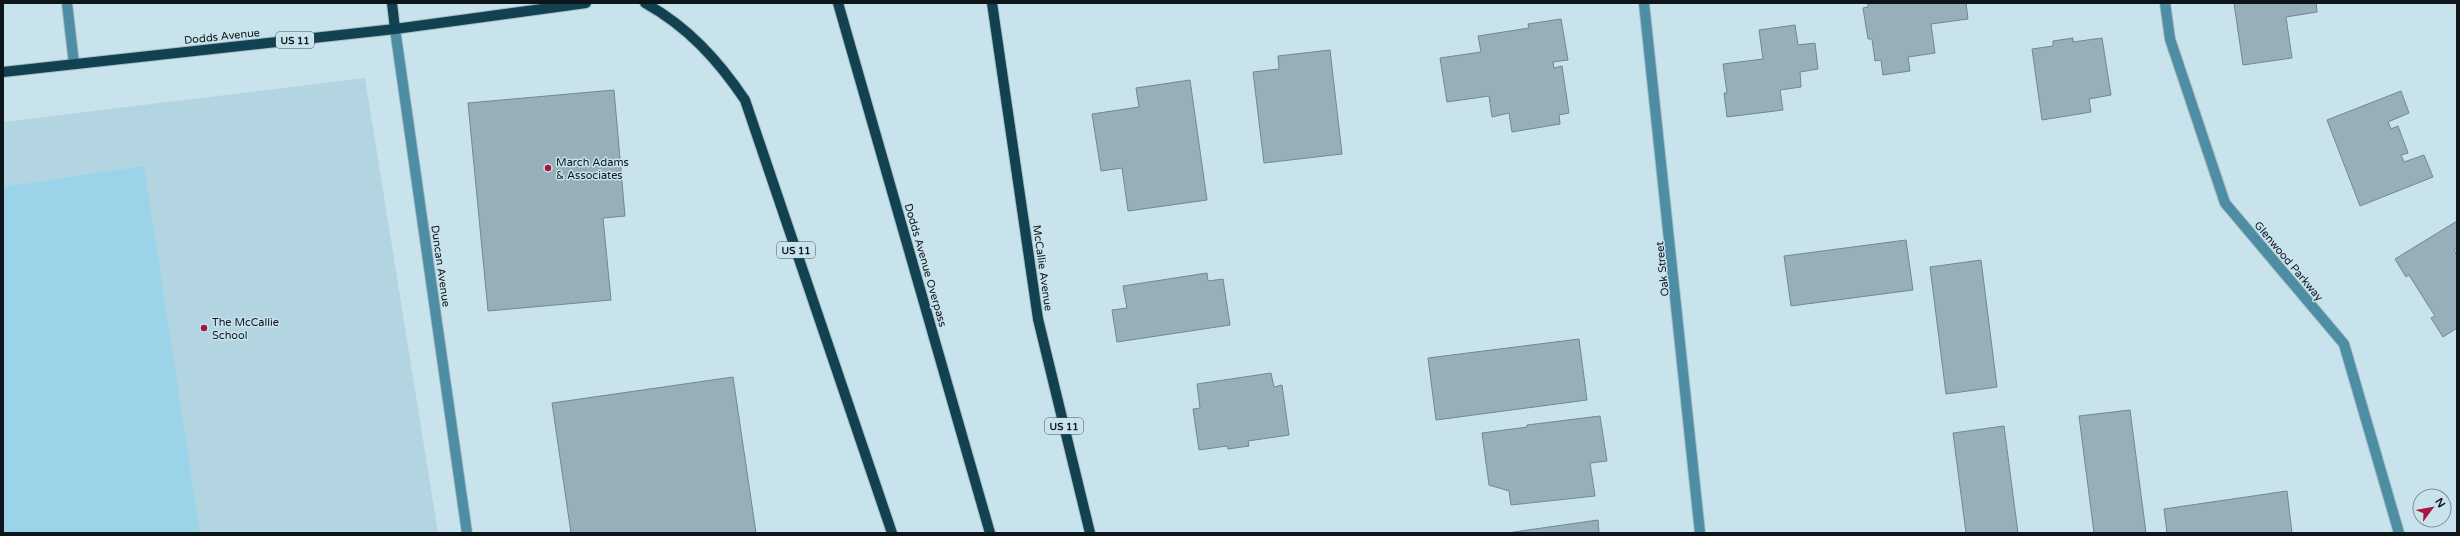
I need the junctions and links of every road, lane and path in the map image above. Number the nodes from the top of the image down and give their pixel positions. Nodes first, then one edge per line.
1 (67, 3) edge
2 (392, 3) edge
3 (586, 3) edge
4 (645, 3) edge
5 (838, 3) edge
6 (992, 3) edge
7 (1644, 3) edge
8 (2165, 3) edge
9 (395, 29) junction
10 (74, 64) junction
11 (3, 72) edge
12 (467, 533) edge
13 (892, 533) edge
14 (990, 533) edge
15 (1090, 533) edge
16 (1700, 533) edge
17 (2399, 533) edge

1 - 10 street
2 - 9 main road, Duncan Avenue
3 - 9 main road, Dodds Avenue / US 11
4 - 13 main road, US 11
5 - 14 main road, Dodds Avenue Overpass
6 - 15 main road, McCallie Avenue / US 11
7 - 16 street, Oak Street
8 - 17 street, Glenwood Parkway
9 - 10 main road, Dodds Avenue / US 11
9 - 12 street, Duncan Avenue
10 - 11 main road, Dodds Avenue / US 11

